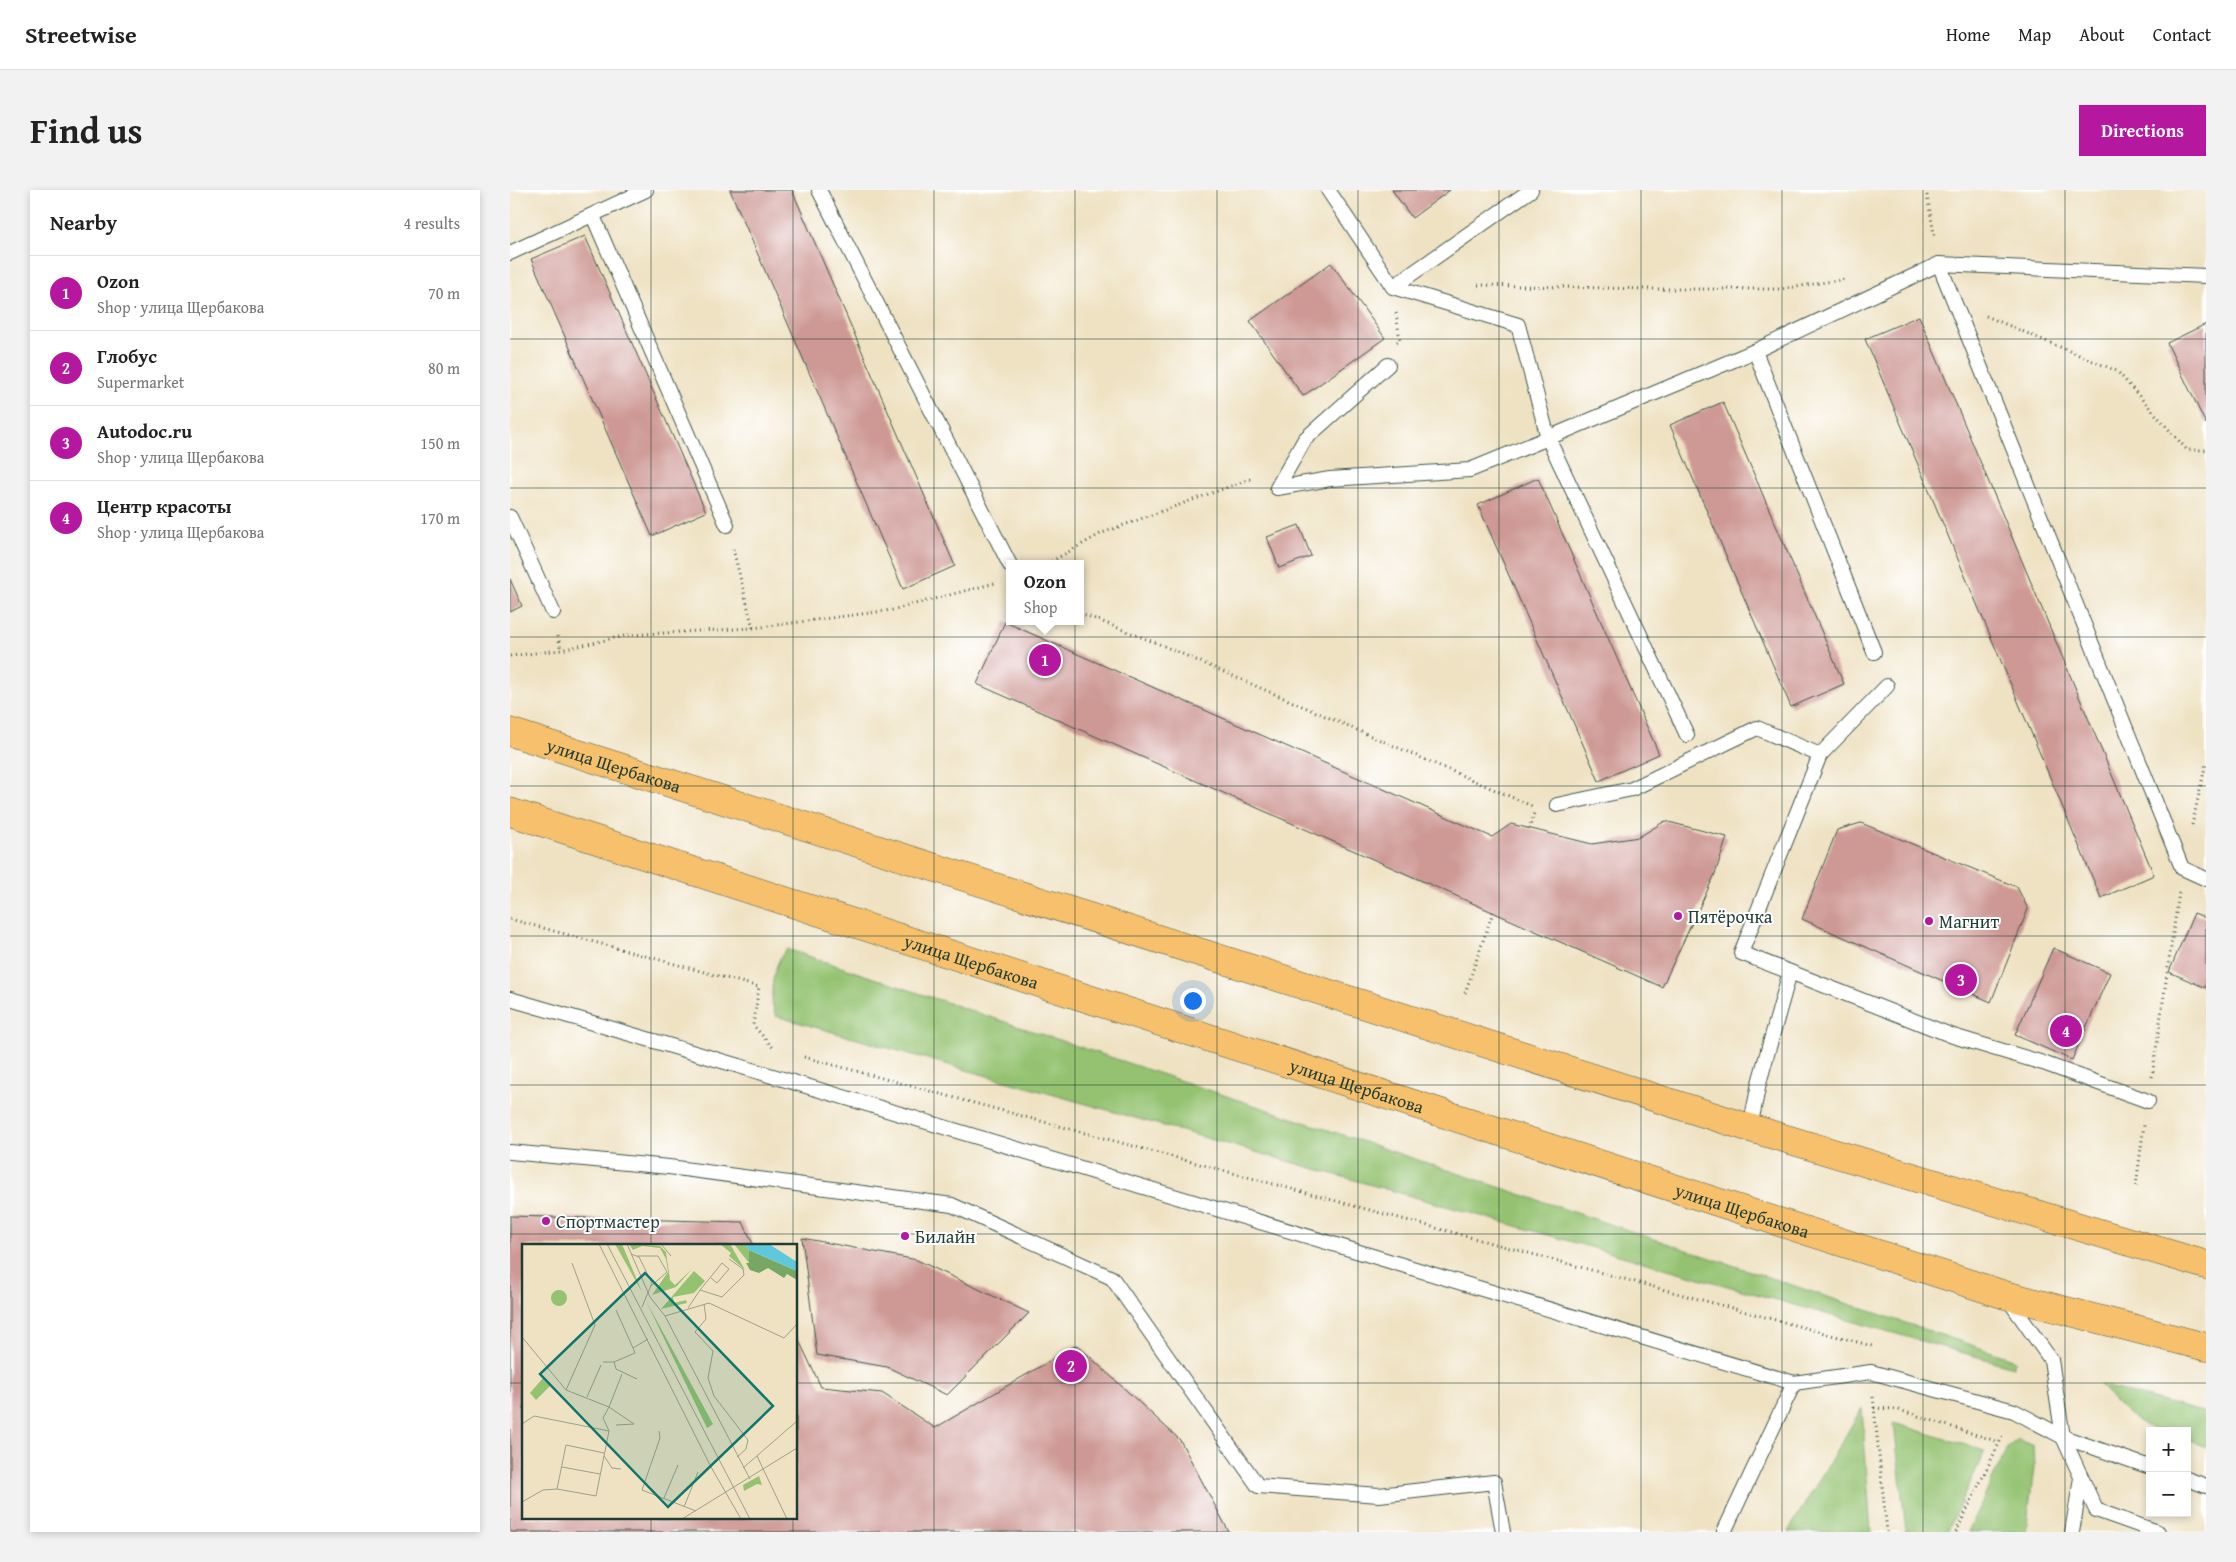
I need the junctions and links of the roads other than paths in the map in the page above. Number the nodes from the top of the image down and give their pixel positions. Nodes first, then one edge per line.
1 (646, 190) edge
2 (819, 190) edge
3 (1328, 190) edge
4 (1530, 190) edge
5 (593, 216) junction
6 (510, 252) edge
7 (1939, 264) junction
8 (2206, 276) edge
9 (1393, 287) junction
10 (1755, 351) junction
11 (1388, 364) dead end
12 (1548, 438) junction
13 (510, 517) edge
14 (727, 525) road end
15 (1007, 560) edge
16 (552, 612) dead end
17 (1874, 652) dead end
18 (1887, 686) dead end
19 (510, 732) edge
20 (1687, 735) dead end
21 (1820, 755) junction
22 (1557, 805) dead end
23 (510, 812) edge
24 (2206, 879) edge
25 (1790, 972) junction
26 (510, 999) edge
27 (2148, 1101) road end
28 (1750, 1128) junction
29 (510, 1152) edge
30 (2206, 1265) edge
31 (2005, 1295) junction
32 (2206, 1347) edge
33 (1794, 1383) junction
34 (2063, 1437) junction
35 (2146, 1466) edge
36 (2081, 1478) junction
37 (2191, 1480) edge
38 (2206, 1486) edge
39 (1503, 1532) edge
40 (1724, 1532) edge
41 (2072, 1532) edge
42 (2158, 1532) edge

1 - 5 lane
2 - 15 lane
3 - 9 lane
4 - 9 lane
5 - 6 lane
5 - 14 lane
7 - 8 lane
7 - 10 lane
7 - 24 lane
9 - 12 lane
10 - 12 lane
10 - 17 lane
11 - 12 lane
12 - 20 lane
13 - 16 lane
18 - 21 lane
19 - 28 main road, улица Щербакова
21 - 22 lane
21 - 25 lane
23 - 31 main road, улица Щербакова
25 - 27 lane
25 - 28 lane
26 - 33 lane
28 - 30 main road, улица Щербакова
29 - 39 lane
31 - 32 main road, улица Щербакова
31 - 34 lane
33 - 34 lane
33 - 40 lane
34 - 35 lane
34 - 36 lane
36 - 41 lane
36 - 42 lane
37 - 38 lane

